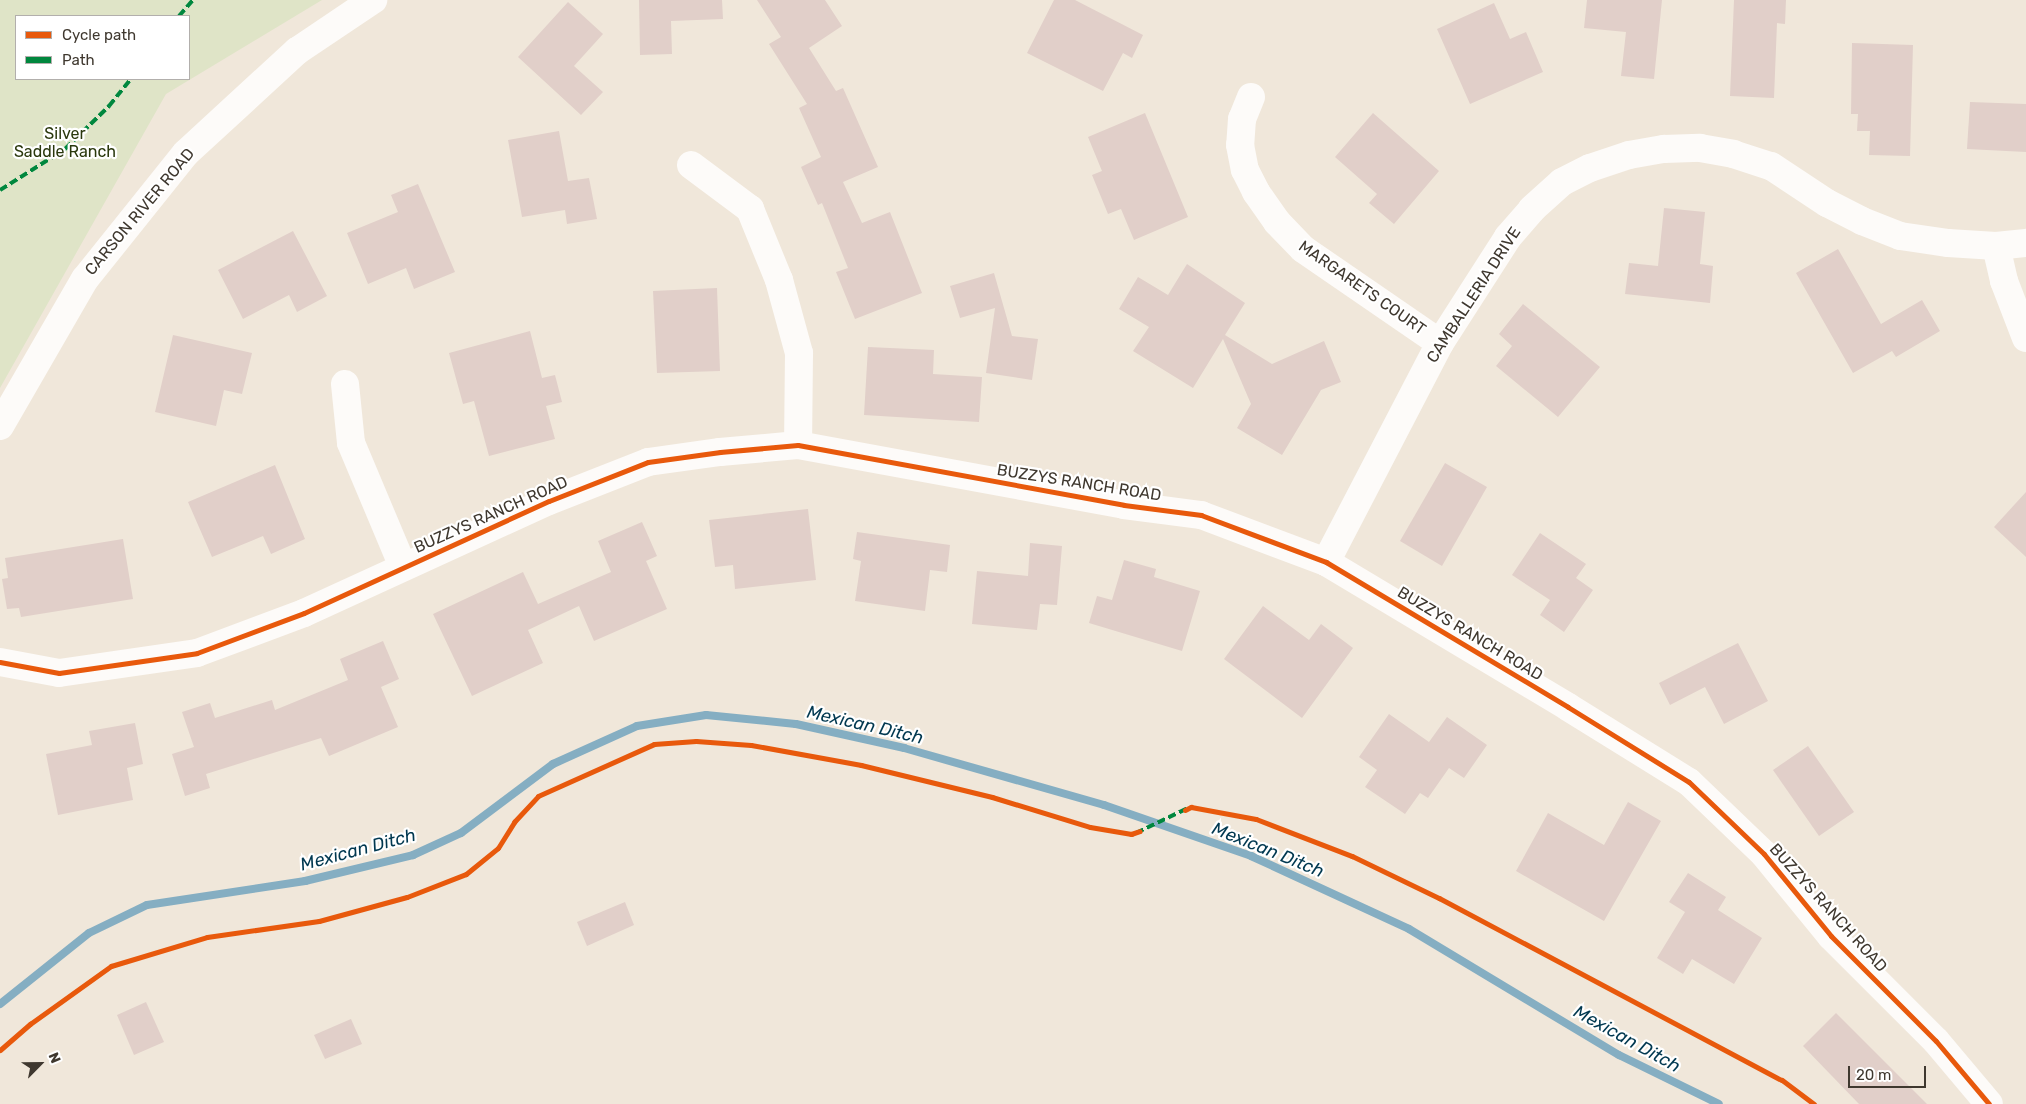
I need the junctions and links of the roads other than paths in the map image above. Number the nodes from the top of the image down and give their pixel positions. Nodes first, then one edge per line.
1 (373, 0) edge
2 (1250, 97) dead end
3 (691, 166) dead end
4 (2026, 243) edge
5 (1996, 246) junction
6 (2026, 338) edge
7 (1440, 343) junction
8 (345, 384) dead end
9 (0, 426) edge
10 (798, 444) junction
11 (1326, 562) junction
12 (403, 567) junction
13 (0, 662) edge
14 (1989, 1104) edge

1 - 9 street, CARSON RIVER ROAD
2 - 7 street, MARGARETS COURT
3 - 10 street
4 - 5 street, CAMBALLERIA DRIVE
5 - 6 street
5 - 7 street, CAMBALLERIA DRIVE
7 - 11 street, CAMBALLERIA DRIVE
8 - 12 street
10 - 11 street, BUZZYS RANCH ROAD
10 - 12 street, BUZZYS RANCH ROAD
11 - 14 street, BUZZYS RANCH ROAD
12 - 13 street, BUZZYS RANCH ROAD

